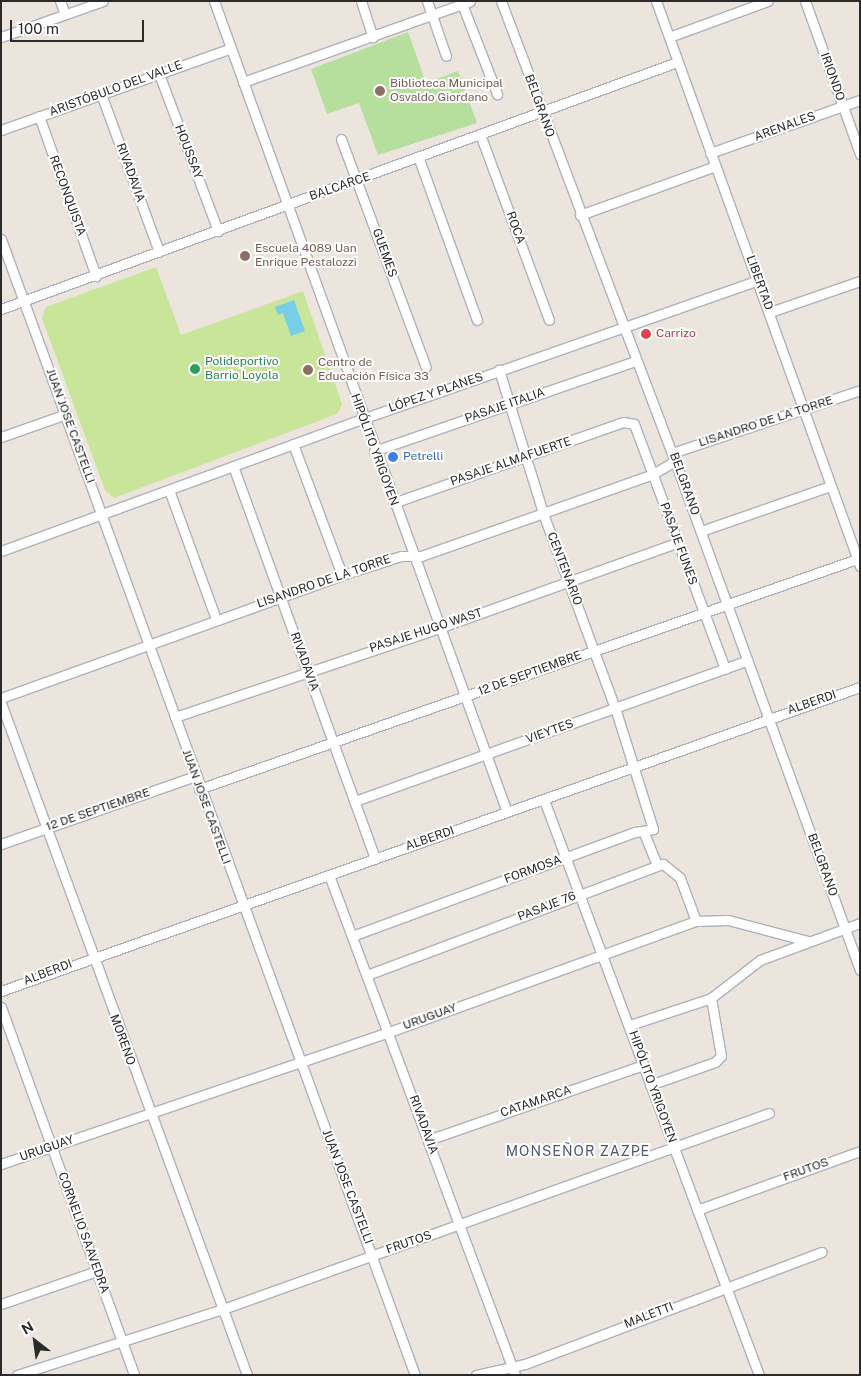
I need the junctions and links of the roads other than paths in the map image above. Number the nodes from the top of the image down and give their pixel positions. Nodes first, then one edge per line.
1 (60, 1) edge
2 (103, 1) edge
3 (214, 1) edge
4 (361, 1) edge
5 (426, 1) edge
6 (501, 1) edge
7 (656, 1) edge
8 (768, 1) edge
9 (805, 1) edge
10 (466, 2) edge
11 (65, 14) junction
12 (431, 15) junction
13 (374, 36) junction
14 (1, 37) edge
15 (669, 37) junction
16 (231, 48) junction
17 (446, 56) dead end
18 (677, 62) junction
19 (159, 74) junction
20 (243, 82) junction
21 (101, 94) junction
22 (497, 94) dead end
23 (860, 100) edge
24 (842, 106) junction
25 (541, 113) junction
26 (39, 116) junction
27 (1, 130) edge
28 (481, 136) junction
29 (341, 139) dead end
30 (710, 153) junction
31 (860, 154) edge
32 (419, 159) junction
33 (715, 166) junction
34 (357, 181) junction
35 (287, 205) junction
36 (580, 215) junction
37 (218, 231) junction
38 (1, 239) edge
39 (159, 252) junction
40 (96, 276) junction
41 (759, 280) junction
42 (860, 281) edge
43 (25, 302) junction
44 (1, 309) edge
45 (770, 312) junction
46 (477, 320) dead end
47 (549, 320) dead end
48 (624, 328) junction
49 (636, 361) junction
50 (426, 367) dead end
51 (499, 370) junction
52 (860, 390) edge
53 (508, 405) junction
54 (803, 410) junction
55 (66, 414) junction
56 (362, 419) junction
57 (630, 422) joint
58 (1, 437) edge
59 (293, 444) junction
60 (374, 452) junction
61 (674, 457) junction
62 (525, 458) junction
63 (233, 466) junction
64 (653, 474) junction
65 (830, 486) junction
66 (169, 490) junction
67 (393, 504) junction
68 (543, 514) junction
69 (102, 515) junction
70 (701, 531) junction
71 (676, 543) junction
72 (1, 551) edge
73 (411, 556) junction
74 (859, 561) edge
75 (342, 575) junction
76 (569, 582) junction
77 (280, 597) junction
78 (724, 602) junction
79 (703, 611) junction
80 (216, 619) junction
81 (439, 628) junction
82 (150, 646) junction
83 (593, 650) junction
84 (746, 661) junction
85 (725, 669) junction
86 (308, 670) junction
87 (860, 687) edge
88 (465, 697) junction
89 (1, 698) edge
90 (1, 704) edge
91 (615, 708) junction
92 (175, 717) junction
93 (769, 718) junction
94 (333, 743) junction
95 (485, 754) junction
96 (635, 766) junction
97 (195, 776) junction
98 (199, 789) junction
99 (544, 800) junction
100 (355, 801) junction
101 (507, 812) junction
102 (45, 828) junction
103 (644, 833) junction
104 (1, 844) edge
105 (376, 858) junction
106 (565, 859) junction
107 (657, 865) junction
108 (329, 875) junction
109 (579, 895) junction
110 (241, 906) junction
111 (696, 921) junction
112 (860, 922) edge
113 (844, 928) junction
114 (352, 936) junction
115 (808, 941) junction
116 (601, 955) junction
117 (92, 957) junction
118 (860, 970) edge
119 (367, 975) junction
120 (1, 991) edge
121 (711, 998) junction
122 (1, 1007) edge
123 (630, 1025) junction
124 (389, 1032) junction
125 (299, 1063) junction
126 (643, 1065) junction
127 (650, 1084) junction
128 (769, 1113) dead end
129 (149, 1114) junction
130 (428, 1140) junction
131 (52, 1147) junction
132 (674, 1150) junction
133 (860, 1151) edge
134 (1, 1164) edge
135 (697, 1210) junction
136 (459, 1225) junction
137 (822, 1252) dead end
138 (373, 1255) junction
139 (97, 1271) junction
140 (726, 1287) junction
141 (1, 1304) edge
142 (223, 1309) junction
143 (122, 1341) junction
144 (514, 1370) edge
145 (17, 1375) edge
146 (134, 1375) edge
147 (246, 1375) edge
148 (415, 1375) edge
149 (476, 1375) edge
150 (759, 1375) edge

1 - 11 street
2 - 11 street
3 - 16 street, HIPÓLITO YRIGOYEN
4 - 13 street
5 - 12 street
6 - 25 street, BELGRANO
7 - 15 street, LIBERTAD
8 - 15 street
9 - 24 street, IRIONDO
10 - 12 street
10 - 22 street
11 - 14 street
12 - 13 street
12 - 17 street
13 - 20 street
15 - 18 street, LIBERTAD
16 - 19 street, ARISTÓBULO DEL VALLE
16 - 20 street, HIPÓLITO YRIGOYEN
18 - 25 street, BALCARCE
18 - 30 street, LIBERTAD
19 - 21 street, ARISTÓBULO DEL VALLE
19 - 37 street, HOUSSAY
20 - 35 street, HIPÓLITO YRIGOYEN
21 - 26 street, ARISTÓBULO DEL VALLE
21 - 39 street, RIVADAVIA
23 - 24 street, ARENALES
24 - 30 street, ARENALES
24 - 31 street, IRIONDO
25 - 28 street, BALCARCE
25 - 36 street, BELGRANO
26 - 27 street, ARISTÓBULO DEL VALLE
26 - 40 street, RECONQUISTA
28 - 32 street, BALCARCE
28 - 47 street, ROCA
29 - 34 street, GUEMES
30 - 33 street, LIBERTAD
32 - 34 street, BALCARCE
32 - 46 street
33 - 36 street
33 - 41 street, LIBERTAD
34 - 35 street, BALCARCE
34 - 50 street, GUEMES
35 - 37 street, BALCARCE
35 - 56 street, HIPÓLITO YRIGOYEN
36 - 48 street, BELGRANO
37 - 39 street, BALCARCE
38 - 43 street, JUAN JOSE CASTELLI
39 - 40 street, BALCARCE
40 - 43 street, BALCARCE
41 - 45 street, LIBERTAD
41 - 48 street, LÓPEZ Y PLANES
42 - 45 street
43 - 44 street, BALCARCE
43 - 55 street, JUAN JOSE CASTELLI
45 - 54 street, LIBERTAD
48 - 49 street, BELGRANO
48 - 51 street, LÓPEZ Y PLANES
49 - 53 street, PASAJE ITALIA
49 - 61 street, BELGRANO
51 - 53 street, CENTENARIO
51 - 56 street, LÓPEZ Y PLANES
52 - 54 street, LISANDRO DE LA TORRE
53 - 60 street, PASAJE ITALIA
53 - 62 street, CENTENARIO
54 - 61 street, LISANDRO DE LA TORRE
54 - 65 street, LIBERTAD
55 - 58 street
55 - 69 street, JUAN JOSE CASTELLI
56 - 59 street, LÓPEZ Y PLANES
56 - 60 street, HIPÓLITO YRIGOYEN
57 - 62 street, PASAJE ALMAFUERTE
57 - 64 street, PASAJE FUNES
59 - 63 street, LÓPEZ Y PLANES
59 - 75 street
60 - 67 street, HIPÓLITO YRIGOYEN
61 - 64 street, LISANDRO DE LA TORRE
61 - 70 street, BELGRANO
62 - 67 street, PASAJE ALMAFUERTE
62 - 68 street, CENTENARIO
63 - 66 street, LÓPEZ Y PLANES
63 - 77 street, RIVADAVIA
64 - 68 street, LISANDRO DE LA TORRE
64 - 71 street, PASAJE FUNES
65 - 70 street
65 - 74 street, LIBERTAD
66 - 69 street, LÓPEZ Y PLANES
66 - 80 street
67 - 73 street, HIPÓLITO YRIGOYEN
68 - 73 street, LISANDRO DE LA TORRE
68 - 76 street, CENTENARIO
69 - 72 street, LÓPEZ Y PLANES
69 - 82 street, JUAN JOSE CASTELLI
70 - 78 street, BELGRANO
71 - 76 street, PASAJE HUGO WAST
71 - 79 street, PASAJE FUNES
73 - 75 street, LISANDRO DE LA TORRE
73 - 81 street, HIPÓLITO YRIGOYEN
74 - 78 street, 12 DE SEPTIEMBRE
75 - 77 street, LISANDRO DE LA TORRE
76 - 81 street, PASAJE HUGO WAST
76 - 83 street, CENTENARIO
77 - 80 street, LISANDRO DE LA TORRE
77 - 86 street, RIVADAVIA
78 - 79 street, 12 DE SEPTIEMBRE
78 - 84 street, BELGRANO
79 - 83 street, 12 DE SEPTIEMBRE
79 - 85 street, PASAJE FUNES
80 - 82 street, LISANDRO DE LA TORRE
81 - 86 street, PASAJE HUGO WAST
81 - 88 street, HIPÓLITO YRIGOYEN
82 - 89 street, LISANDRO DE LA TORRE
82 - 92 street, JUAN JOSE CASTELLI
83 - 88 street, 12 DE SEPTIEMBRE
83 - 91 street, CENTENARIO
84 - 85 street, VIEYTES
84 - 93 street, BELGRANO
85 - 91 street, VIEYTES
86 - 92 street, PASAJE HUGO WAST
86 - 94 street, RIVADAVIA
87 - 93 street, ALBERDI
88 - 94 street, 12 DE SEPTIEMBRE
88 - 95 street, HIPÓLITO YRIGOYEN
90 - 102 street, MORENO
91 - 95 street, VIEYTES
91 - 96 street, CENTENARIO
92 - 97 street, JUAN JOSE CASTELLI
93 - 96 street, ALBERDI
93 - 113 street, BELGRANO
94 - 98 street, 12 DE SEPTIEMBRE
94 - 100 street, RIVADAVIA
95 - 100 street, VIEYTES
95 - 101 street, HIPÓLITO YRIGOYEN
96 - 99 street, ALBERDI
96 - 103 street
97 - 98 street, JUAN JOSE CASTELLI
97 - 102 street, 12 DE SEPTIEMBRE
98 - 110 street, JUAN JOSE CASTELLI
99 - 101 street, ALBERDI
99 - 106 street, HIPÓLITO YRIGOYEN
100 - 105 street, RIVADAVIA
101 - 105 street, ALBERDI
102 - 104 street, 12 DE SEPTIEMBRE
102 - 117 street, MORENO
103 - 106 street, FORMOSA
103 - 107 street
105 - 108 street, ALBERDI
106 - 109 street, HIPÓLITO YRIGOYEN
106 - 114 street, FORMOSA
107 - 109 street, PASAJE 76
107 - 111 street
108 - 110 street, ALBERDI
108 - 114 street, RIVADAVIA
109 - 116 street, HIPÓLITO YRIGOYEN
109 - 119 street, PASAJE 76
110 - 117 street, ALBERDI
110 - 125 street, JUAN JOSE CASTELLI
111 - 115 street, URUGUAY
111 - 116 street, URUGUAY
112 - 113 street
113 - 115 street
113 - 118 street, BELGRANO
114 - 119 street, RIVADAVIA
115 - 121 street
116 - 123 street, HIPÓLITO YRIGOYEN
116 - 124 street, URUGUAY
117 - 120 street, ALBERDI
117 - 129 street, MORENO
119 - 124 street, RIVADAVIA
121 - 123 street
121 - 127 street
122 - 131 street, CORNELIO SAAVEDRA
123 - 126 street, HIPÓLITO YRIGOYEN
124 - 125 street, URUGUAY
124 - 130 street, RIVADAVIA
125 - 129 street, URUGUAY
125 - 138 street, JUAN JOSE CASTELLI
126 - 127 street, HIPÓLITO YRIGOYEN
126 - 130 street, CATAMARCA
127 - 132 street, HIPÓLITO YRIGOYEN
128 - 132 street, FRUTOS
129 - 131 street, URUGUAY
129 - 142 street, MORENO
130 - 136 street, RIVADAVIA
131 - 134 street, URUGUAY
131 - 139 street, CORNELIO SAAVEDRA
132 - 135 street, HIPÓLITO YRIGOYEN
132 - 136 street, FRUTOS
133 - 135 street, FRUTOS
135 - 140 street, HIPÓLITO YRIGOYEN
136 - 138 street, FRUTOS
136 - 144 street, RIVADAVIA
137 - 140 street, MALETTI
138 - 142 street, FRUTOS
138 - 148 street, JUAN JOSE CASTELLI
139 - 141 street
139 - 143 street, CORNELIO SAAVEDRA
140 - 144 street, MALETTI
140 - 150 street, HIPÓLITO YRIGOYEN
142 - 143 street, FRUTOS
142 - 147 street, MORENO
143 - 145 street, FRUTOS
143 - 146 street, CORNELIO SAAVEDRA
144 - 149 street, MALETTI

